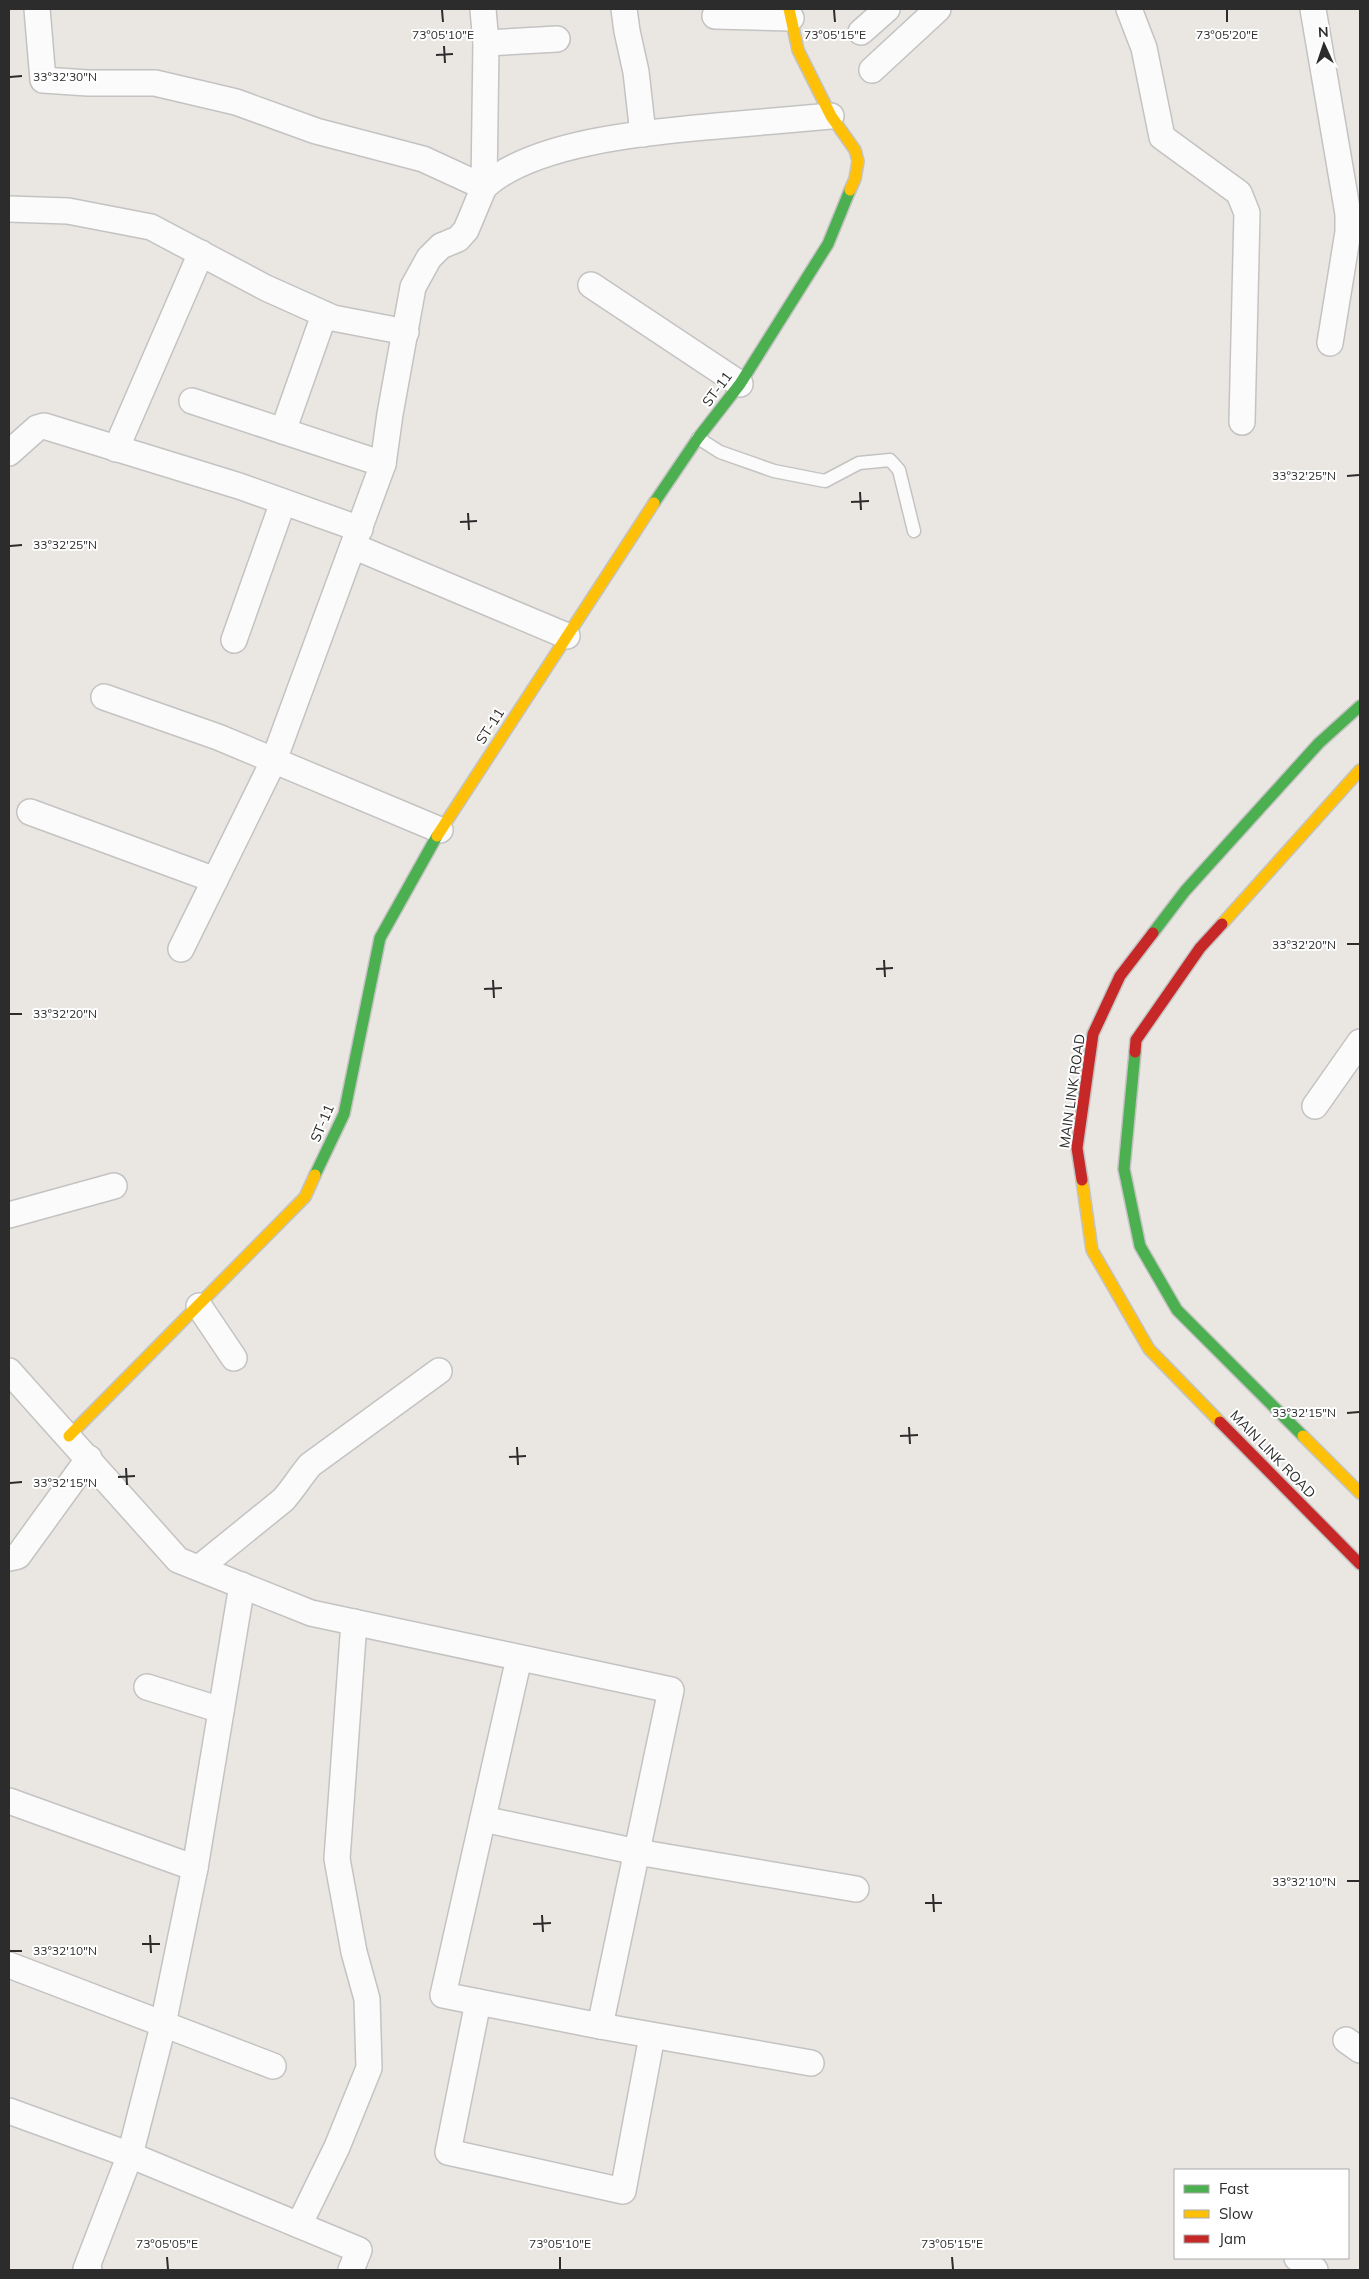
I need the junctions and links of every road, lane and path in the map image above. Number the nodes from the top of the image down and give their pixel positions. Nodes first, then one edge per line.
1 (37, 9) edge
2 (483, 9) edge
3 (624, 9) edge
4 (887, 9) edge
5 (938, 9) edge
6 (1129, 9) edge
7 (1313, 9) edge
8 (757, 13) edge
9 (790, 13) edge
10 (715, 16) dead end
11 (861, 32) dead end
12 (557, 39) dead end
13 (486, 44) junction
14 (872, 70) dead end
15 (831, 116) junction
16 (643, 134) junction
17 (484, 187) junction
18 (9, 209) edge
19 (201, 253) junction
20 (591, 285) dead end
21 (324, 315) junction
22 (406, 332) junction
23 (1330, 343) dead end
24 (740, 384) junction
25 (192, 401) dead end
26 (1242, 422) dead end
27 (282, 431) junction
28 (698, 438) junction
29 (116, 449) junction
30 (9, 454) edge
31 (384, 464) junction
32 (283, 502) junction
33 (914, 530) dead end
34 (357, 537) junction
35 (567, 636) junction
36 (234, 640) dead end
37 (104, 697) dead end
38 (1360, 706) edge
39 (274, 760) junction
40 (1360, 770) edge
41 (30, 812) dead end
42 (440, 830) junction
43 (215, 880) junction
44 (181, 949) dead end
45 (1360, 1042) edge
46 (1315, 1106) dead end
47 (114, 1186) dead end
48 (9, 1215) edge
49 (199, 1306) junction
50 (234, 1358) dead end
51 (440, 1370) dead end
52 (9, 1371) edge
53 (69, 1436) junction
54 (89, 1458) junction
55 (1360, 1493) edge
56 (9, 1558) edge
57 (1360, 1564) edge
58 (199, 1568) junction
59 (242, 1585) junction
60 (354, 1622) junction
61 (520, 1658) junction
62 (147, 1687) dead end
63 (221, 1710) junction
64 (9, 1800) edge
65 (483, 1819) junction
66 (637, 1852) junction
67 (195, 1868) junction
68 (856, 1889) dead end
69 (9, 1964) edge
70 (478, 2002) junction
71 (163, 2023) junction
72 (600, 2026) junction
73 (652, 2036) junction
74 (811, 2063) dead end
75 (273, 2066) dead end
76 (9, 2111) edge
77 (130, 2155) junction
78 (299, 2225) junction
79 (1298, 2259) edge
80 (89, 2270) edge
81 (351, 2270) edge
82 (1315, 2270) edge

1 - 17 street
2 - 13 street
3 - 16 street
4 - 11 street
5 - 14 street
6 - 26 street
7 - 23 street
8 - 9 street
8 - 10 street
9 - 15 street, ST-11
12 - 13 street
13 - 17 street
15 - 16 street
15 - 24 street, ST-11
16 - 17 street
17 - 22 street
18 - 19 street
19 - 21 street
19 - 29 street
20 - 24 street
21 - 22 street
21 - 27 street
22 - 31 street
24 - 28 street, ST-11
25 - 27 street
27 - 31 street
28 - 33 lane
28 - 35 street, ST-11
29 - 30 street
29 - 32 street
31 - 34 street
32 - 34 street
32 - 36 street
34 - 35 street
34 - 39 street
35 - 42 street, ST-11
37 - 39 street
38 - 57 street, MAIN LINK ROAD
39 - 42 street
39 - 43 street
40 - 55 street
41 - 43 street
42 - 49 street, ST-11
43 - 44 street
45 - 46 street
47 - 48 street
49 - 50 street
49 - 53 street, ST-11
51 - 58 street
52 - 53 street
53 - 54 street
54 - 56 street
54 - 58 street
58 - 59 street
59 - 60 street
59 - 63 street
60 - 61 street
60 - 78 street
61 - 65 street
61 - 66 street
62 - 63 street
63 - 67 street
64 - 67 street
65 - 66 street
65 - 70 street
66 - 68 street
66 - 72 street
67 - 71 street
69 - 71 street
70 - 72 street
70 - 73 street
71 - 75 street
71 - 77 street
72 - 73 street
73 - 74 street
76 - 77 street
77 - 78 street
77 - 80 street
78 - 81 street
79 - 82 street

